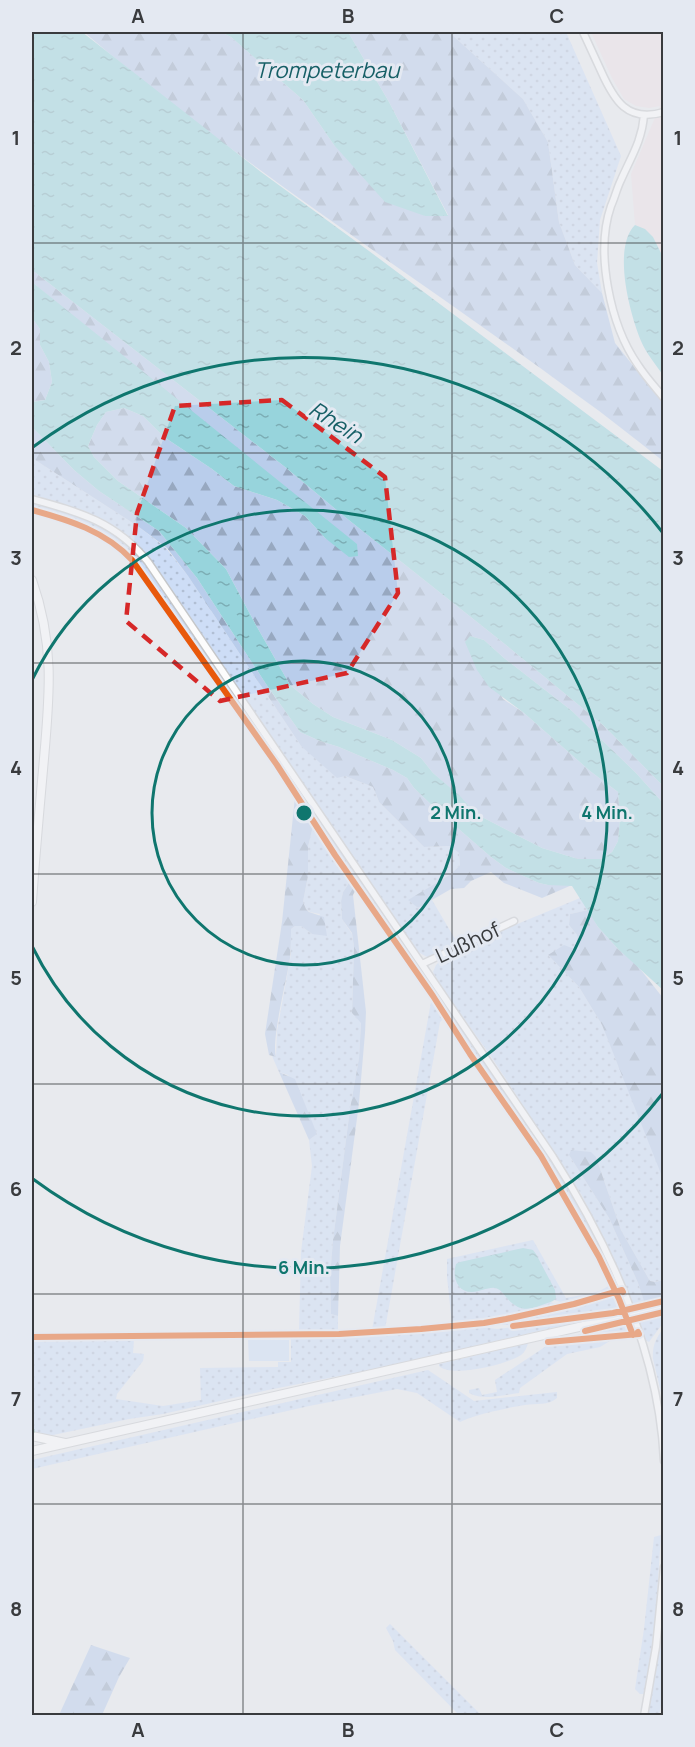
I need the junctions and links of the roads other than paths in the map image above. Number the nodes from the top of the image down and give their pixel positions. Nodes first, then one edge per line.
1 (584, 32) edge
2 (663, 112) edge
3 (644, 115) junction
4 (663, 398) edge
5 (32, 499) edge
6 (32, 580) edge
7 (32, 902) edge
8 (514, 921) dead end
9 (422, 964) junction
10 (663, 1307) edge
11 (32, 1436) edge
12 (66, 1444) junction
13 (32, 1451) edge
14 (663, 1461) edge
15 (663, 1568) edge
16 (644, 1716) edge

1 - 3 street
2 - 3 street
3 - 4 street
5 - 9 street
6 - 7 main road
8 - 9 street, Lußhof
9 - 14 street
10 - 12 main road, bridge
11 - 12 main road
12 - 13 main road
15 - 16 street

